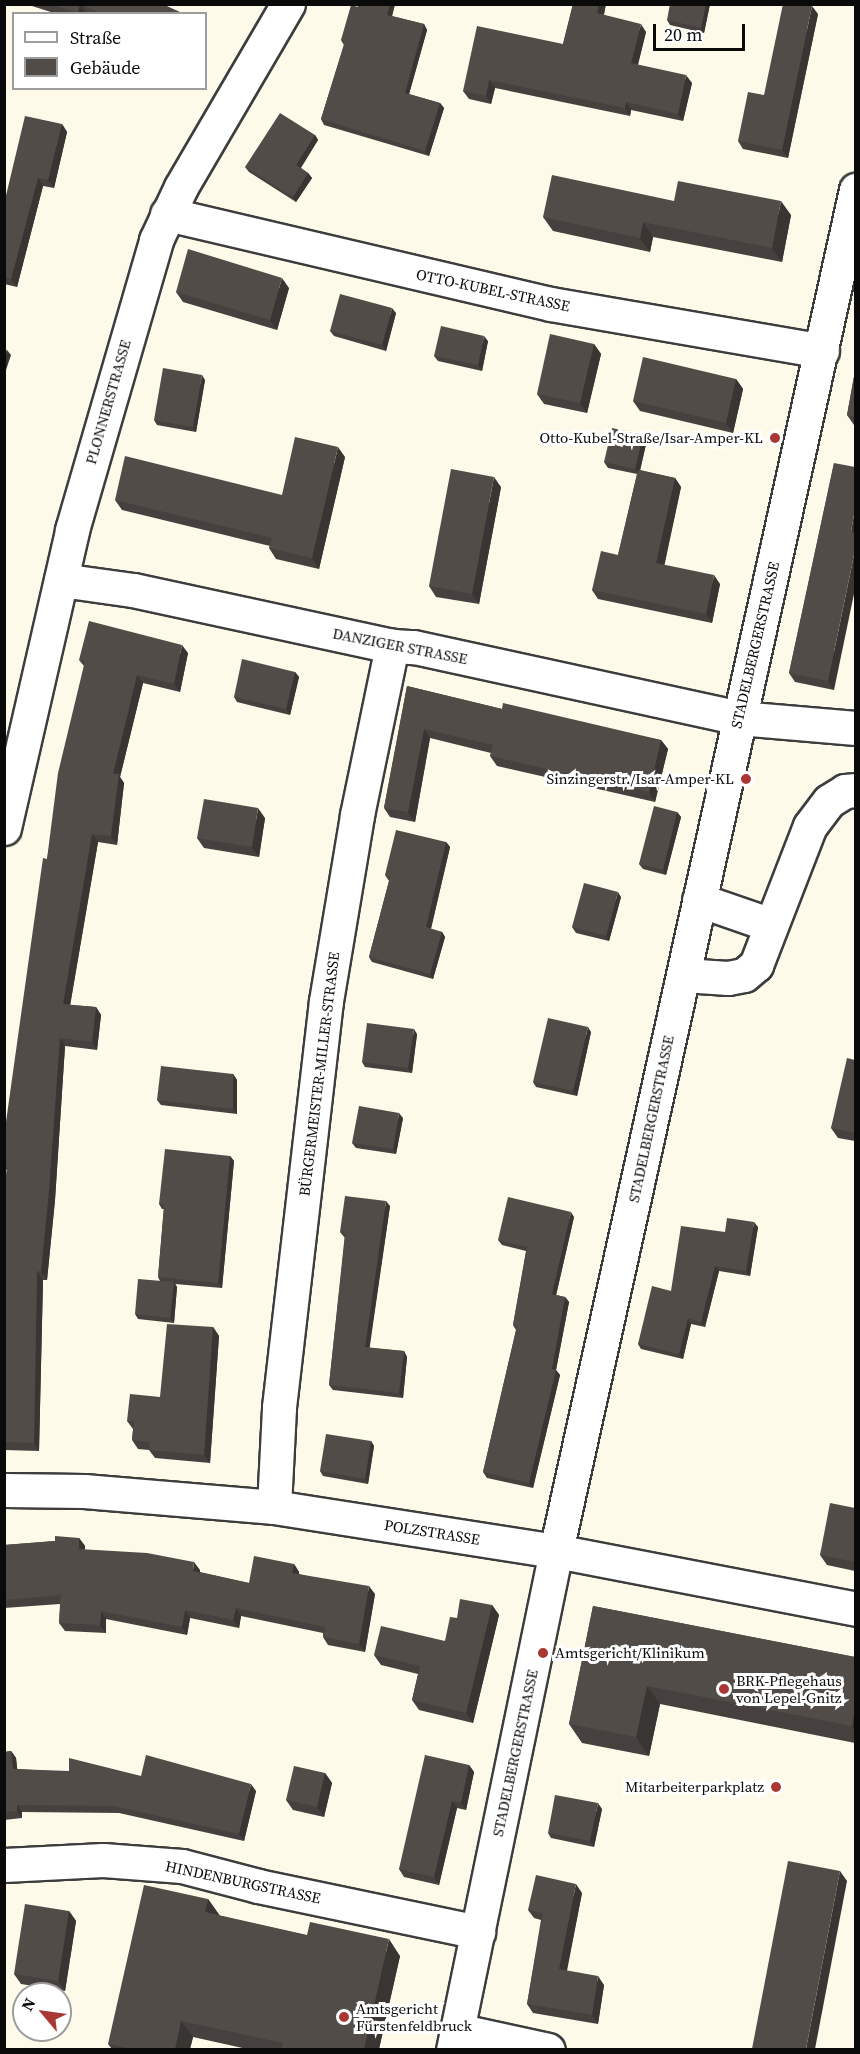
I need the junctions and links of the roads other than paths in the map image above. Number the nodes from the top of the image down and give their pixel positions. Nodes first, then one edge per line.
1 (288, 4) edge
2 (855, 190) edge
3 (166, 214) junction
4 (845, 297) edge
5 (822, 351) junction
6 (61, 580) junction
7 (392, 646) junction
8 (739, 718) junction
9 (855, 728) edge
10 (855, 790) edge
11 (5, 819) edge
12 (699, 900) junction
13 (771, 925) junction
14 (683, 975) junction
15 (4, 1490) edge
16 (274, 1507) junction
17 (556, 1551) junction
18 (855, 1609) edge
19 (4, 1865) edge
20 (478, 1932) junction
21 (455, 2040) edge
22 (548, 2049) edge

1 - 3 street, PLONNERSTRASSE
2 - 4 street, STADELBERGERSTRASSE
3 - 5 street, OTTO-KUBEL-STRASSE
3 - 6 street, PLONNERSTRASSE
4 - 5 street, STADELBERGERSTRASSE
5 - 8 street, STADELBERGERSTRASSE
6 - 7 street, DANZIGER STRASSE
6 - 11 street, PLONNERSTRASSE
7 - 8 street, DANZIGER STRASSE
7 - 16 street, BÜRGERMEISTER-MILLER-STRASSE
8 - 9 street, DANZIGER STRASSE
8 - 12 street, STADELBERGERSTRASSE
10 - 13 street
12 - 13 street
12 - 14 street, STADELBERGERSTRASSE
13 - 14 street
14 - 17 street, STADELBERGERSTRASSE
15 - 16 street, POLZSTRASSE
16 - 17 street, POLZSTRASSE
17 - 18 street, POLZSTRASSE
17 - 20 street, STADELBERGERSTRASSE
19 - 20 street, HINDENBURGSTRASSE
20 - 21 street, STADELBERGERSTRASSE
21 - 22 street

